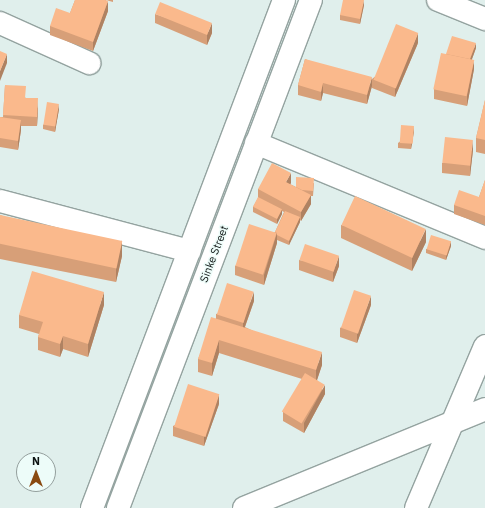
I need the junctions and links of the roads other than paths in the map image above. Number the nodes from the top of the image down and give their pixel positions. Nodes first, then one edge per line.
1 (284, 0) edge
2 (311, 0) edge
3 (438, 0) edge
4 (485, 19) edge
5 (0, 23) edge
6 (90, 63) dead end
7 (256, 143) junction
8 (0, 201) edge
9 (485, 238) edge
10 (189, 250) junction
11 (485, 346) edge
12 (485, 409) edge
13 (455, 422) junction
14 (92, 508) edge
15 (118, 508) edge
16 (244, 508) edge
17 (416, 508) edge

1 - 10 street
2 - 7 street, Sinke Street
3 - 4 street
5 - 6 street
7 - 9 street
7 - 15 street, Sinke Street
8 - 10 street
10 - 14 street
11 - 13 street
12 - 13 street
13 - 16 street
13 - 17 street

